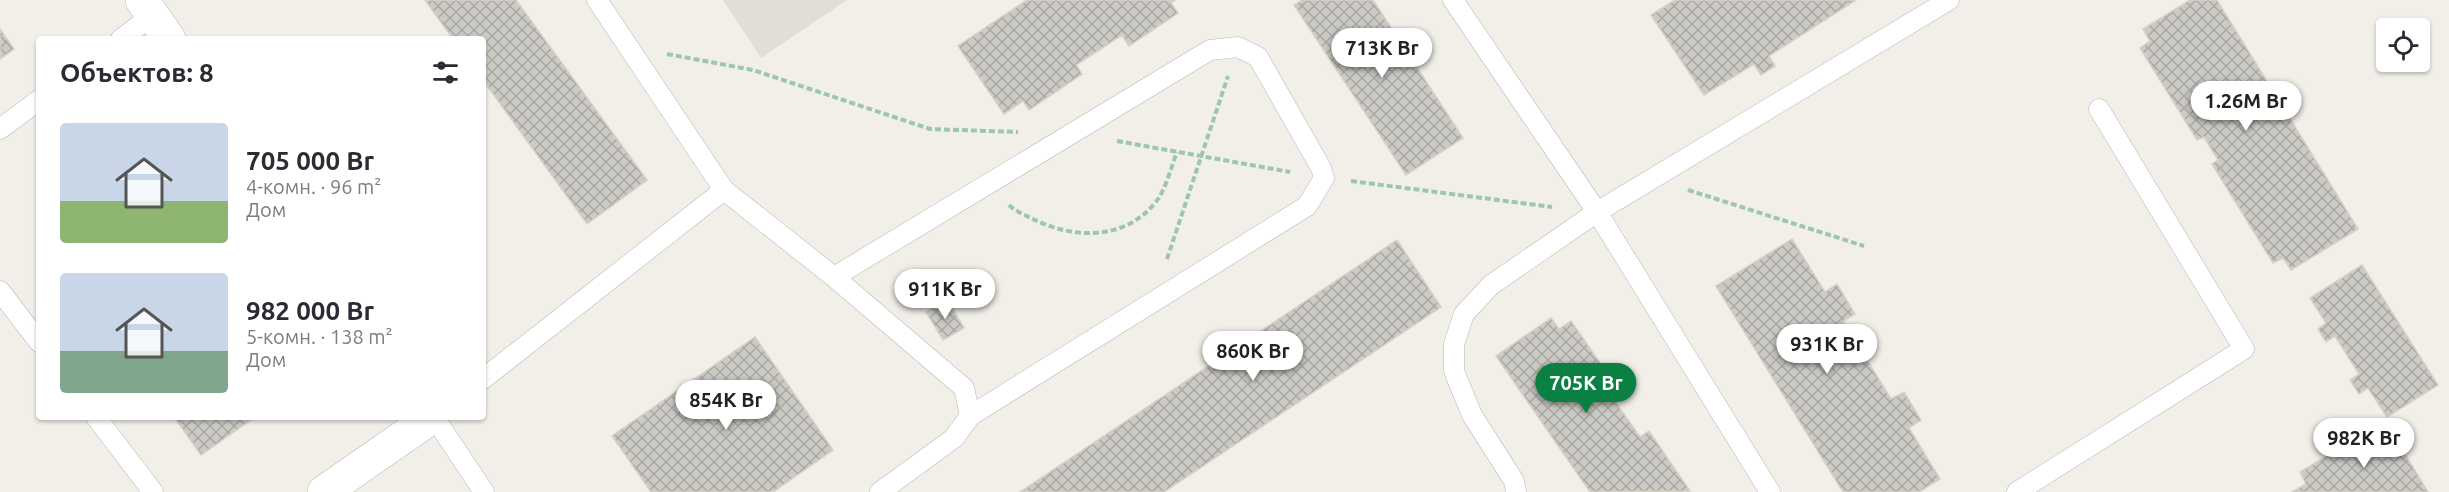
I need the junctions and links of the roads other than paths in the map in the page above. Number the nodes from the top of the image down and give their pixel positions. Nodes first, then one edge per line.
1 (597, 0) edge
2 (1453, 0) edge
3 (1949, 0) edge
4 (155, 18) edge
5 (126, 36) edge
6 (36, 102) edge
7 (2099, 109) dead end
8 (0, 129) edge
9 (724, 190) junction
10 (1597, 212) junction
11 (834, 277) junction
12 (0, 291) edge
13 (36, 338) edge
14 (486, 377) edge
15 (970, 416) junction
16 (98, 420) edge
17 (429, 420) edge
18 (435, 420) edge
19 (153, 492) edge
20 (324, 492) edge
21 (484, 492) edge
22 (880, 492) edge
23 (1516, 492) edge
24 (1770, 492) edge
25 (2017, 492) edge

1 - 9 lane
2 - 10 lane
3 - 10 lane
4 - 5 lane
6 - 8 lane
7 - 25 lane
9 - 11 lane
9 - 14 lane
10 - 23 lane
10 - 24 lane
11 - 15 lane
11 - 15 lane
12 - 13 lane
15 - 22 lane
16 - 19 lane
17 - 20 street
18 - 21 lane

